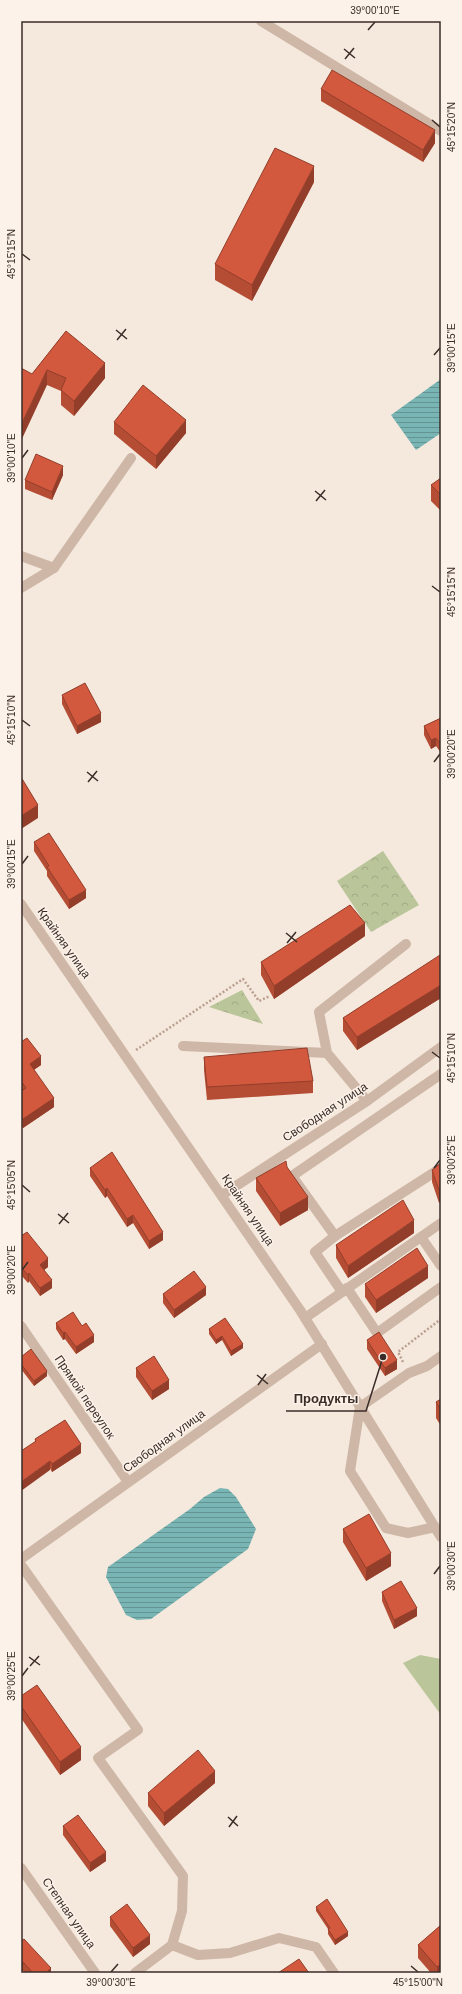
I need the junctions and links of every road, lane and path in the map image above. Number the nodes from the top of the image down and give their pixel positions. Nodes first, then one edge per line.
1 (261, 21) edge
2 (441, 131) edge
3 (131, 458) dead end
4 (21, 556) edge
5 (54, 568) junction
6 (21, 588) edge
7 (21, 904) edge
8 (406, 944) dead end
9 (270, 996) dead end
10 (183, 1046) dead end
11 (441, 1047) edge
12 (327, 1054) junction
13 (126, 1057) junction
14 (441, 1074) edge
15 (367, 1101) junction
16 (441, 1168) edge
17 (222, 1195) junction
18 (441, 1223) edge
19 (335, 1236) junction
20 (421, 1237) junction
21 (441, 1266) edge
22 (441, 1287) edge
23 (344, 1290) junction
24 (305, 1318) junction
25 (441, 1319) edge
26 (21, 1326) edge
27 (322, 1344) junction
28 (441, 1356) edge
29 (409, 1373) junction
30 (360, 1407) junction
31 (128, 1482) junction
32 (435, 1527) junction
33 (441, 1537) edge
34 (21, 1559) edge
35 (21, 1565) edge
36 (21, 1868) edge
37 (172, 1946) junction
38 (96, 1973) edge
39 (135, 1973) edge
40 (334, 1973) edge

1 - 2 street
3 - 5 street
4 - 5 street
5 - 6 street
7 - 13 street, Крайняя улица
8 - 12 street
9 - 13 path
10 - 12 street
11 - 15 street, Свободная улица
12 - 15 street
13 - 17 street, Крайняя улица
14 - 19 street
15 - 17 street, Свободная улица
16 - 19 street
17 - 24 street, Крайняя улица
18 - 20 street
19 - 23 street
20 - 21 street
20 - 23 street
22 - 23 street
23 - 24 street
24 - 27 street, Крайняя улица
25 - 29 path
26 - 31 street, Прямой переулок
27 - 30 street, Крайняя улица
27 - 31 street, Свободная улица
28 - 29 street
29 - 30 street
30 - 32 street, Крайняя улица
30 - 32 street
31 - 34 street, Свободная улица
32 - 33 street, Крайняя улица
35 - 37 street
36 - 38 street, Степная улица
37 - 39 street
37 - 40 street

